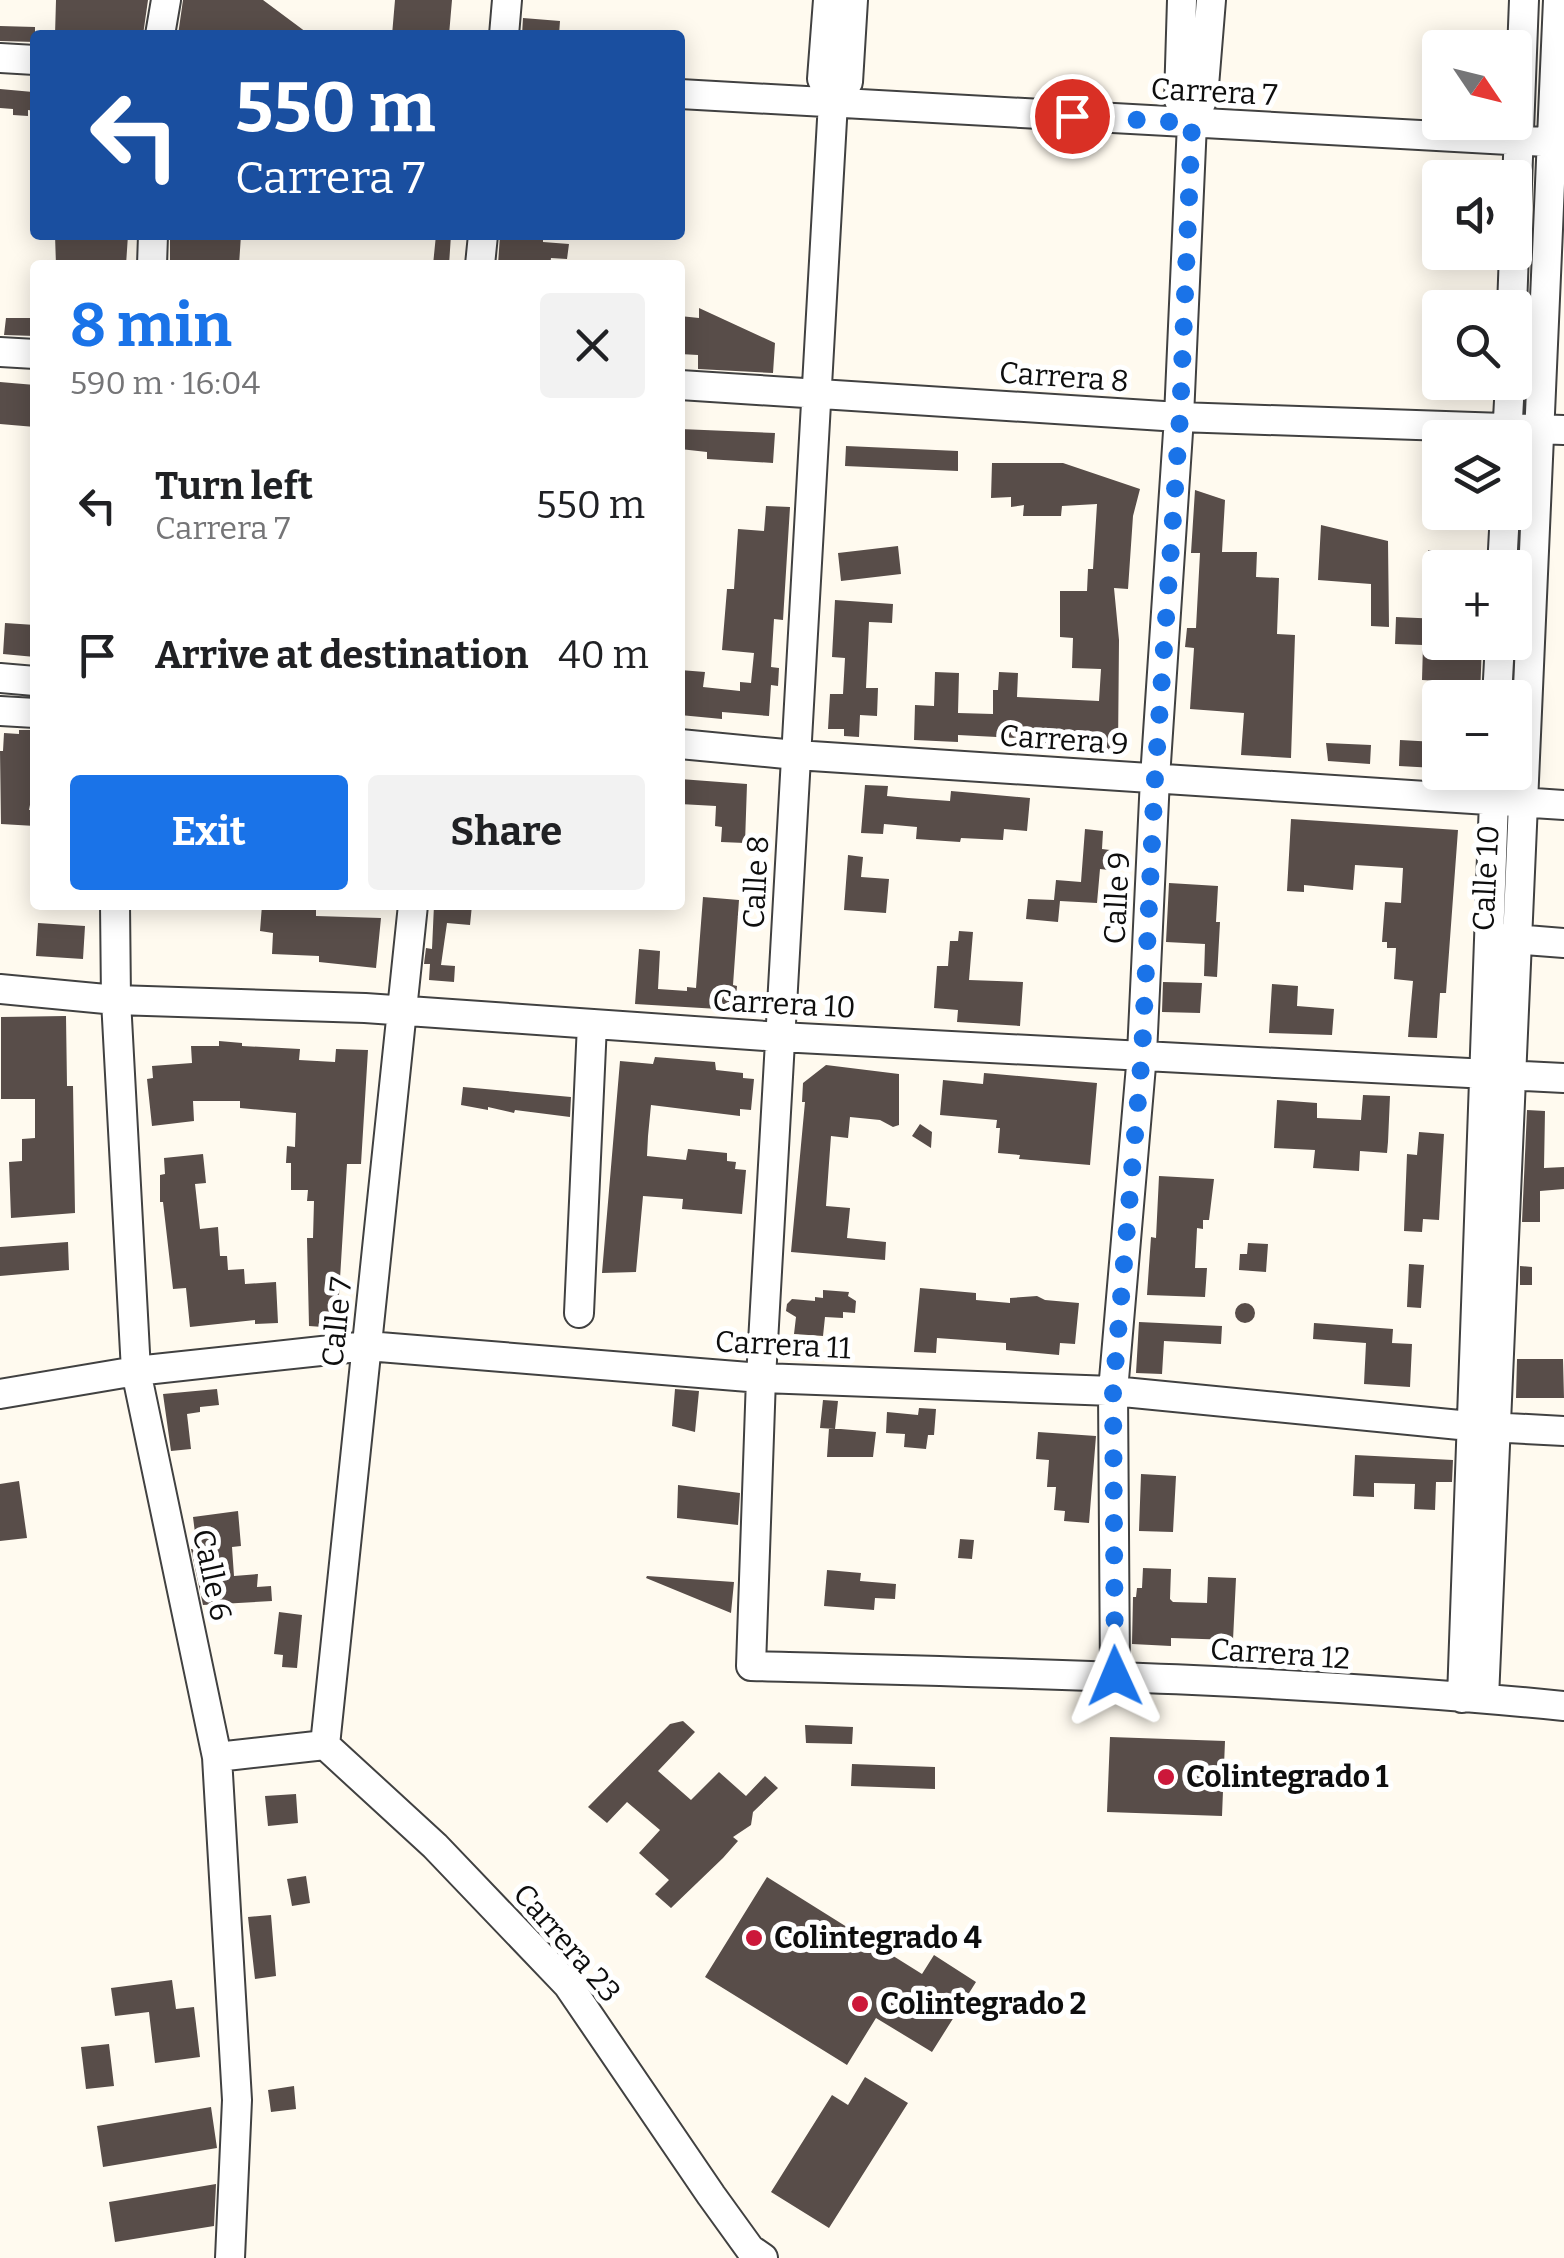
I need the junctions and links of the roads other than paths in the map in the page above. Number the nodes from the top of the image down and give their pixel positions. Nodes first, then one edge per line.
1 (166, 0) edge
2 (507, 0) edge
3 (828, 0) edge
4 (854, 0) edge
5 (1182, 0) edge
6 (1211, 0) edge
7 (1524, 0) edge
8 (1558, 0) edge
9 (161, 30) edge
10 (504, 30) edge
11 (0, 58) edge
12 (30, 60) edge
13 (685, 94) edge
14 (833, 102) junction
15 (1192, 123) junction
16 (1518, 142) junction
17 (1558, 143) edge
18 (1517, 160) edge
19 (0, 352) edge
20 (30, 354) edge
21 (685, 385) edge
22 (818, 393) junction
23 (1180, 417) junction
24 (1422, 429) edge
25 (1552, 430) edge
26 (0, 678) edge
27 (30, 681) edge
28 (0, 711) edge
29 (30, 713) edge
30 (685, 744) edge
31 (796, 755) junction
32 (1155, 778) junction
33 (1494, 790) edge
34 (1494, 802) junction
35 (1522, 804) junction
36 (1564, 806) edge
37 (115, 910) edge
38 (412, 910) edge
39 (1502, 938) junction
40 (1564, 943) edge
41 (0, 990) edge
42 (116, 1000) junction
43 (402, 1010) junction
44 (592, 1024) junction
45 (780, 1037) junction
46 (1142, 1054) junction
47 (1496, 1074) junction
48 (1564, 1078) edge
49 (579, 1313) dead end
50 (367, 1346) junction
51 (136, 1371) junction
52 (761, 1378) junction
53 (1113, 1391) junction
54 (0, 1394) edge
55 (1482, 1427) junction
56 (1564, 1431) edge
57 (750, 1666) joint
58 (1115, 1676) junction
59 (1473, 1698) junction
60 (1564, 1706) edge
61 (326, 1745) junction
62 (217, 1758) junction
63 (230, 2258) edge
64 (763, 2258) edge

1 - 9 street
2 - 10 street
3 - 14 street, Calle 8
4 - 14 street, Calle 8
5 - 15 street, Calle 9
6 - 15 street, Calle 9
7 - 16 street
8 - 17 street, Calle 10
11 - 12 street
13 - 14 street, Carrera 7
14 - 15 street, Carrera 7
14 - 22 street, Calle 8
15 - 16 street, Carrera 7
15 - 23 street, Calle 9
16 - 17 street, Carrera 7
16 - 18 street
17 - 25 street, Calle 10
19 - 20 street
21 - 22 street, Carrera 8
22 - 23 street, Carrera 8
22 - 31 street, Calle 8
23 - 24 street, Carrera 8
23 - 32 street, Calle 9
25 - 35 street, Calle 10
26 - 27 street
28 - 29 street
30 - 31 street, Carrera 9
31 - 32 street, Carrera 9
31 - 45 street, Calle 8
32 - 34 street, Carrera 9
32 - 46 street, Calle 9
33 - 34 street, Calle 10
34 - 35 street, Carrera 9
34 - 39 street, Calle 10
35 - 36 street, Carrera 9
35 - 39 street, Calle 10
37 - 42 street, Calle 6
38 - 43 street, Calle 7
39 - 40 street
39 - 47 street, Calle 10
41 - 42 street, Carrera 10
42 - 43 street, Carrera 10
42 - 51 street, Calle 6
43 - 44 street, Carrera 10
43 - 50 street, Calle 7
44 - 45 street, Carrera 10
44 - 49 street
45 - 46 street, Carrera 10
45 - 52 street, Calle 8
46 - 47 street, Carrera 10
46 - 53 street, Calle 9
47 - 48 street, Carrera 10
47 - 55 street, Calle 10
50 - 51 street, Carrera 11
50 - 52 street, Carrera 11
50 - 61 street, Calle 7
51 - 54 street, Carrera 11
51 - 62 street, Calle 6
52 - 53 street, Carrera 11
52 - 57 street, Calle 8
53 - 55 street, Carrera 11
53 - 58 street, Calle 9
55 - 56 street, Carrera 11
55 - 59 street, Calle 10
57 - 58 street, Carrera 12
58 - 59 street, Carrera 12
59 - 60 street, Carrera 12
61 - 62 street
61 - 64 street, Carrera 23
62 - 63 street, Calle 6

